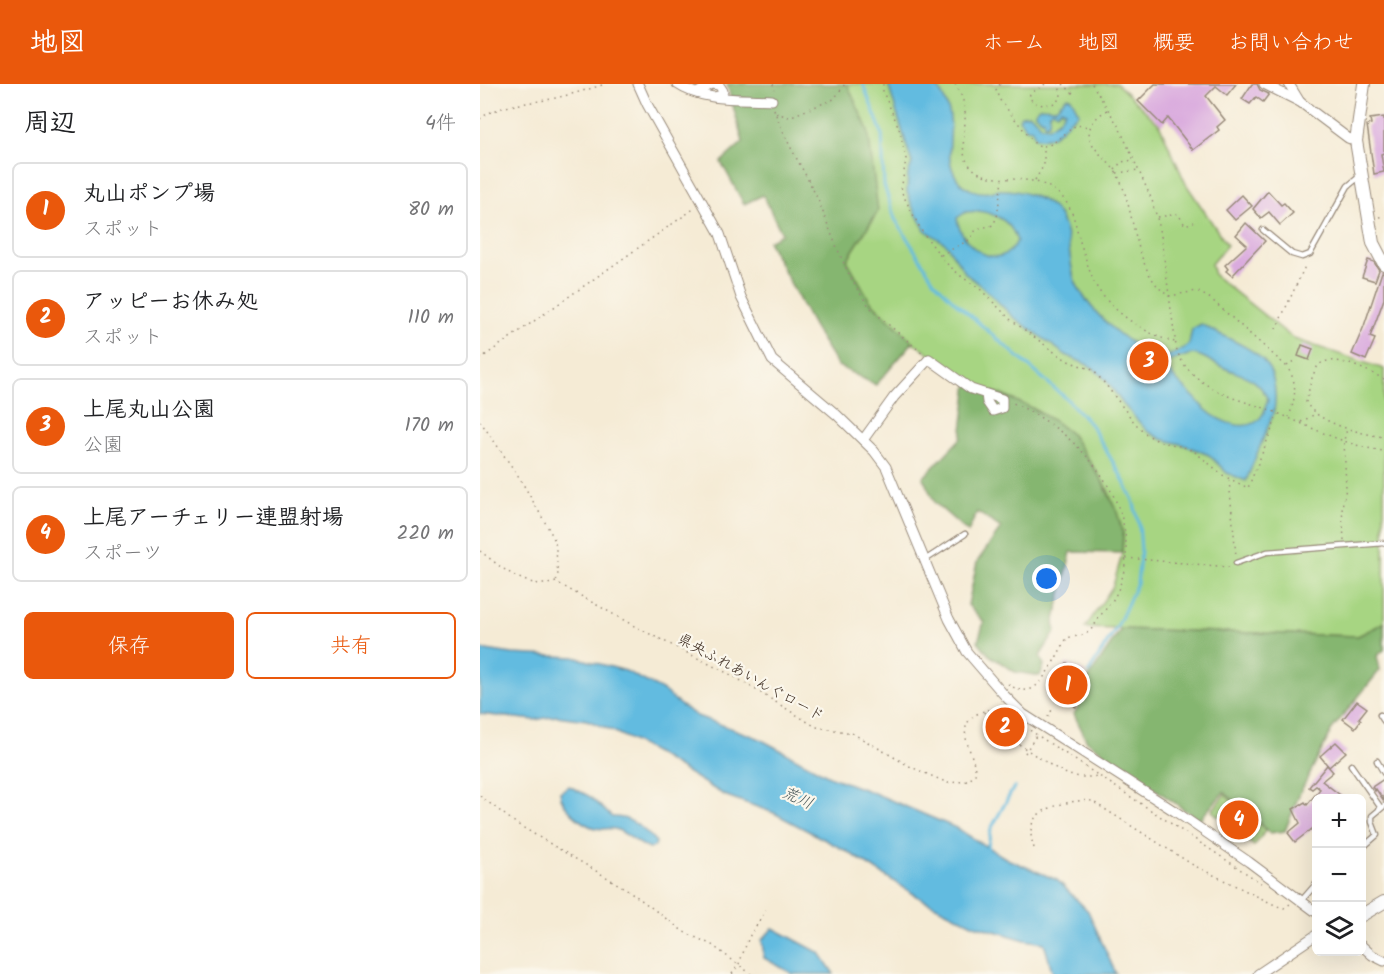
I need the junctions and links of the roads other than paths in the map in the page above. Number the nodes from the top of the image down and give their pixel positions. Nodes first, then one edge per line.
1 (638, 84) edge
2 (677, 84) edge
3 (1264, 84) edge
4 (1289, 84) edge
5 (1364, 84) edge
6 (772, 100) road end
7 (1300, 102) junction
8 (1356, 141) junction
9 (1361, 175) junction
10 (1263, 230) dead end
11 (1384, 264) edge
12 (986, 394) junction
13 (863, 440) junction
14 (965, 534) dead end
15 (1384, 543) edge
16 (925, 560) junction
17 (1236, 563) road end
18 (1380, 715) dead end
19 (1384, 721) edge
20 (1377, 761) dead end
21 (1351, 765) dead end
22 (1384, 773) edge
23 (1382, 807) edge
24 (1366, 845) edge
25 (1312, 888) edge
26 (1300, 899) junction
27 (1384, 902) edge
28 (1312, 908) edge
29 (1366, 913) edge
30 (1312, 938) edge
31 (1366, 950) edge
32 (1384, 961) edge
33 (1258, 974) edge

1 - 13 street
2 - 6 street
3 - 7 street
4 - 7 street
5 - 8 street
7 - 8 street
8 - 9 street
9 - 10 lane
9 - 11 street
12 - 12 street
12 - 13 street
13 - 16 street
14 - 16 lane
15 - 17 lane
16 - 26 street
18 - 19 lane
20 - 22 lane
21 - 23 lane
23 - 24 lane
25 - 26 lane
26 - 28 street
27 - 29 street
30 - 33 street
31 - 32 street

